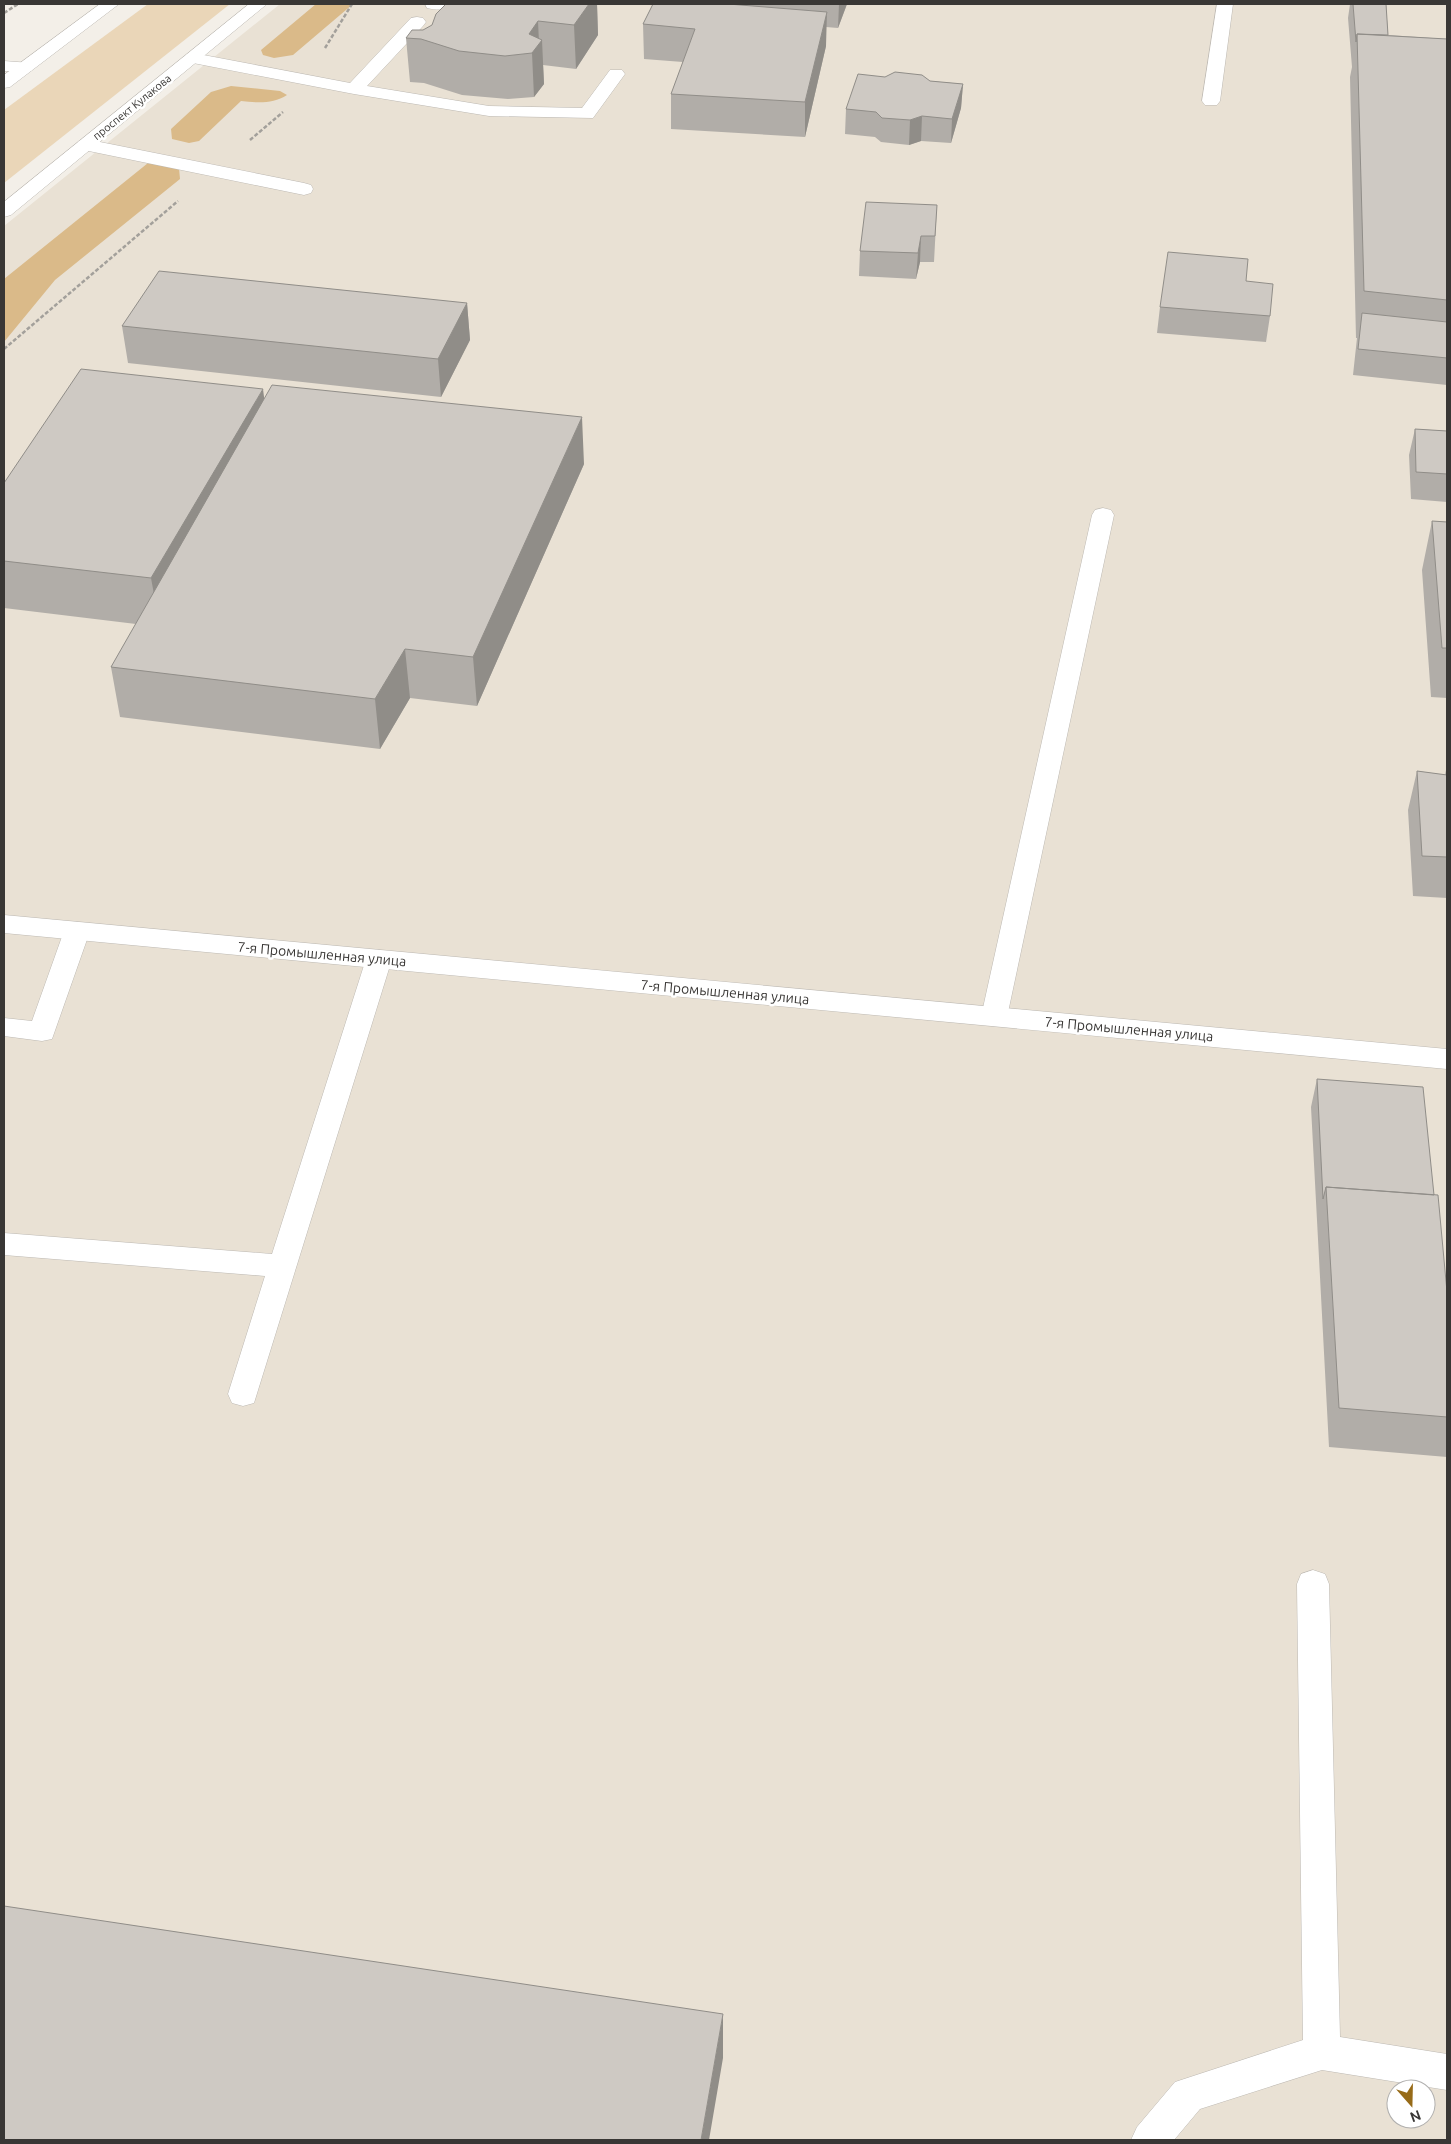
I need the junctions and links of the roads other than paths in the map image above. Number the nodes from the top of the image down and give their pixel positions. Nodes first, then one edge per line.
1 (111, 4) edge
2 (259, 4) edge
3 (441, 4) edge
4 (1225, 4) edge
5 (464, 6) edge
6 (417, 22) dead end
7 (193, 58) junction
8 (4, 66) edge
9 (24, 67) junction
10 (616, 74) dead end
11 (4, 83) edge
12 (354, 89) junction
13 (1211, 101) dead end
14 (85, 145) junction
15 (304, 189) dead end
16 (4, 211) edge
17 (1103, 516) dead end
18 (4, 924) edge
19 (77, 931) junction
20 (379, 960) junction
21 (994, 1017) junction
22 (4, 1027) edge
23 (1447, 1059) edge
24 (4, 1244) edge
25 (283, 1266) junction
26 (244, 1394) dead end
27 (1313, 1584) dead end
28 (1322, 2052) junction
29 (1447, 2072) edge
30 (1150, 2140) edge

1 - 9 street
2 - 7 street, проспект Кулакова
3 - 5 street
4 - 13 street
6 - 12 street
7 - 12 street
7 - 14 street, проспект Кулакова
8 - 9 street
9 - 11 street
10 - 12 street
14 - 15 street
14 - 16 street, проспект Кулакова
17 - 21 street
18 - 19 street, 7-я Промышленная улица
19 - 20 street, 7-я Промышленная улица
19 - 22 street
20 - 21 street, 7-я Промышленная улица
20 - 25 street
21 - 23 street, 7-я Промышленная улица
24 - 25 street
25 - 26 street
27 - 28 street
28 - 29 street
28 - 30 street

